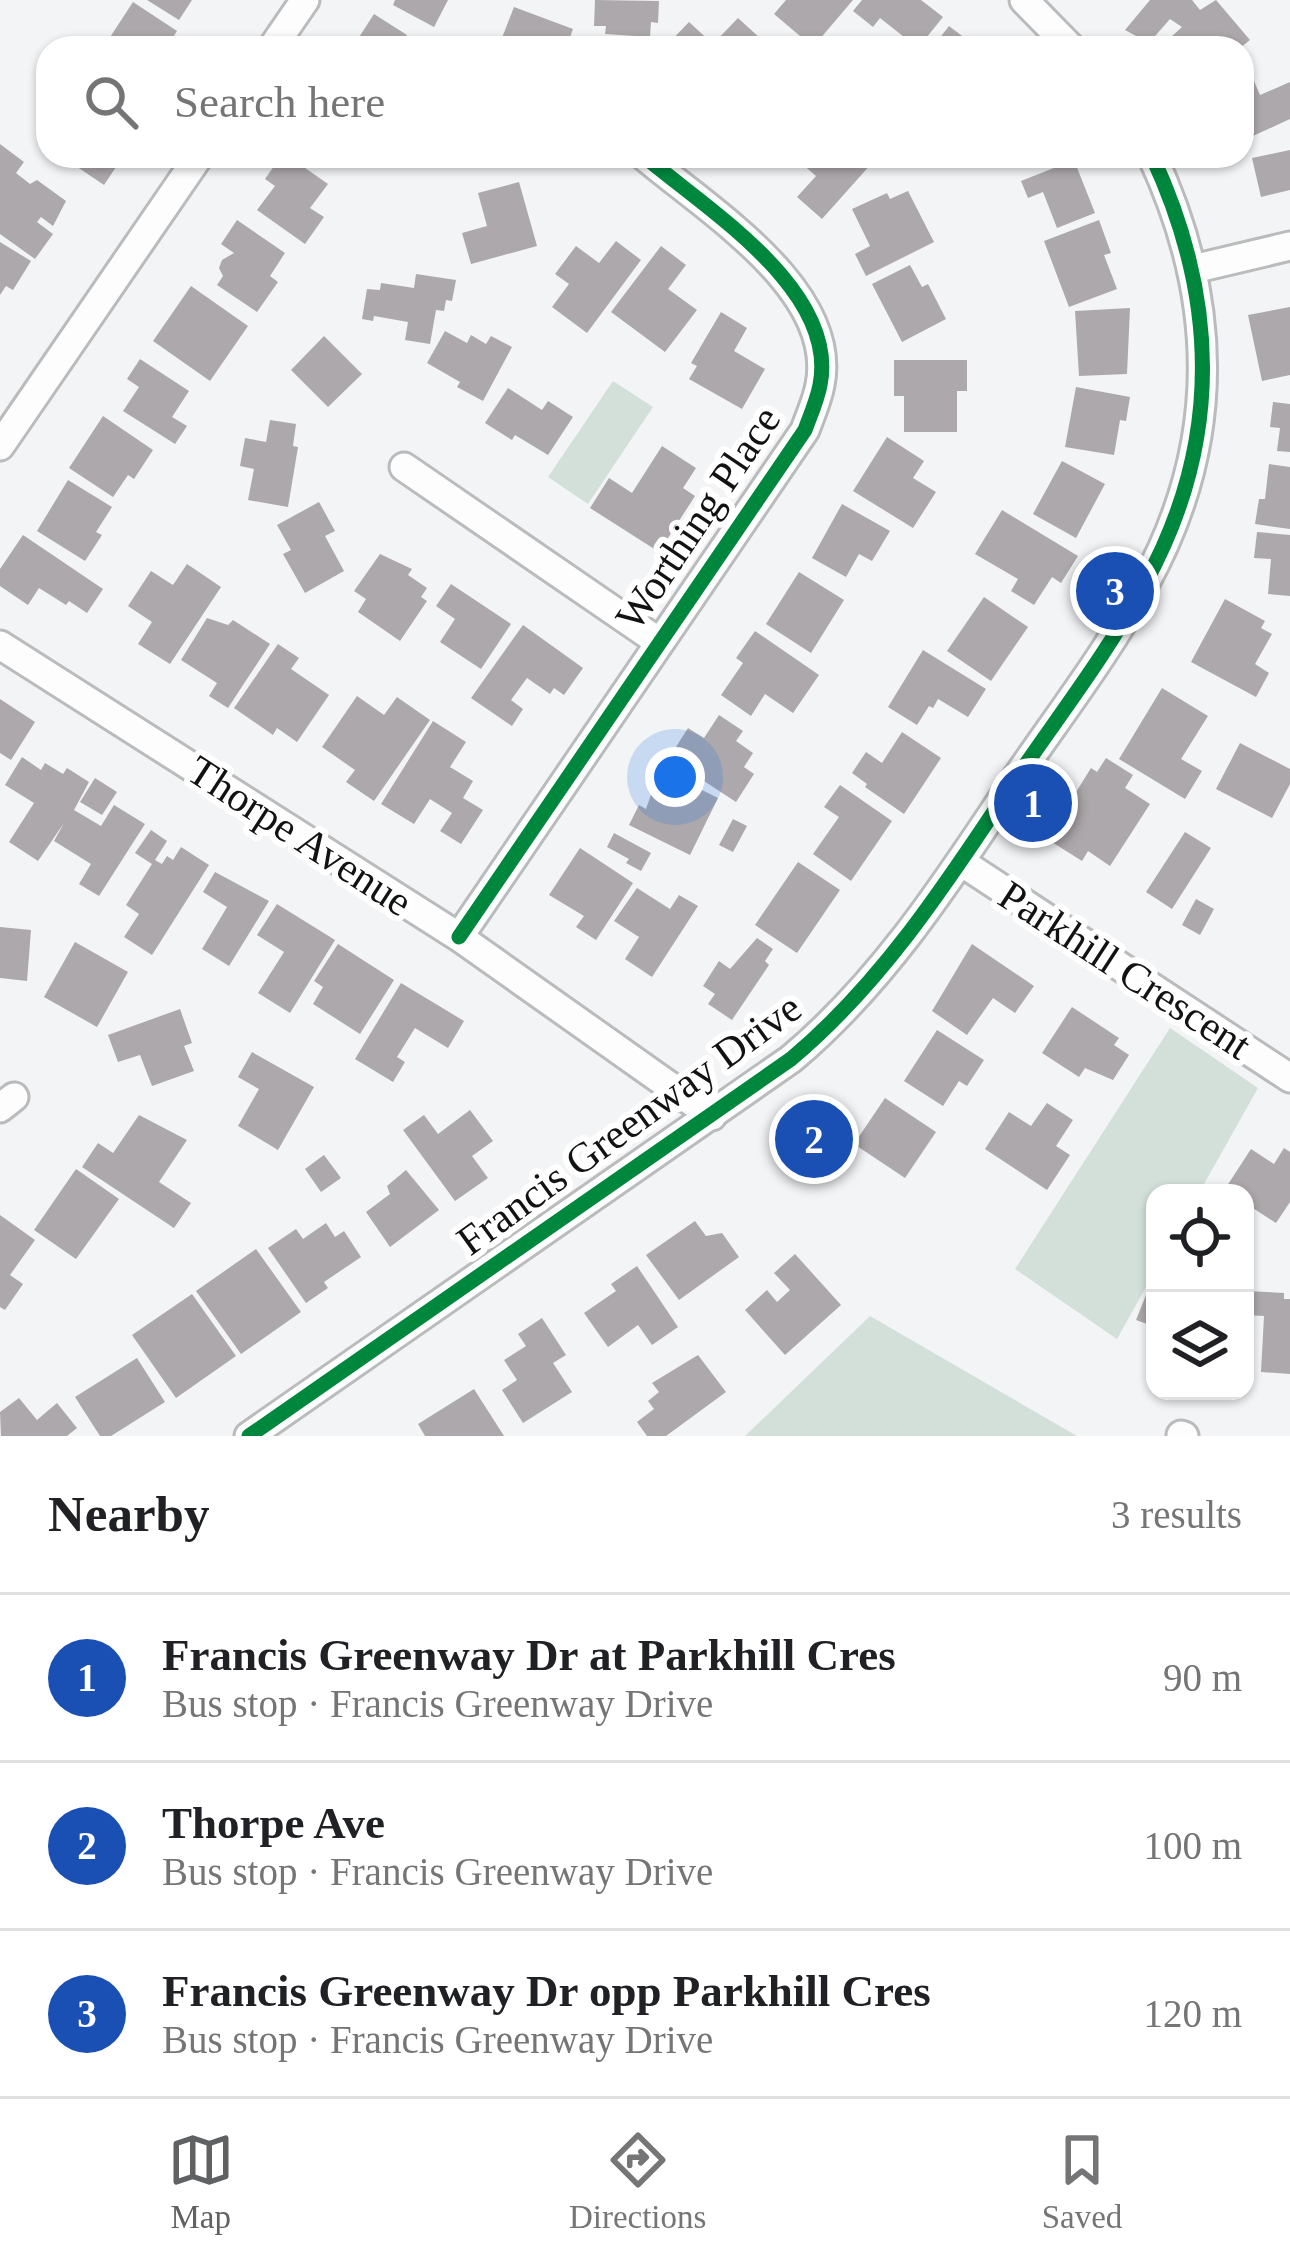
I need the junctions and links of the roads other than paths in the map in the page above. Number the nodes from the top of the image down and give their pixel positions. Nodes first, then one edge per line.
1 (305, 0) edge
2 (1024, 0) edge
3 (280, 36) edge
4 (1059, 36) edge
5 (191, 168) edge
6 (658, 168) edge
7 (1158, 168) edge
8 (1290, 246) edge
9 (1192, 269) junction
10 (0, 446) edge
11 (404, 467) dead end
12 (659, 642) junction
13 (0, 645) edge
14 (961, 862) junction
15 (459, 937) junction
16 (1290, 1078) edge
17 (712, 1116) junction
18 (249, 1436) edge

1 - 3 street
2 - 4 street
5 - 10 street
6 - 12 street, Worthing Place
7 - 9 street, Francis Greenway Drive
8 - 9 street
9 - 14 street, Francis Greenway Drive
11 - 12 street
12 - 15 street, Worthing Place
13 - 15 street, Thorpe Avenue
14 - 16 street, Parkhill Crescent
14 - 17 street, Francis Greenway Drive
15 - 17 street, Thorpe Avenue
17 - 18 street, Francis Greenway Drive

